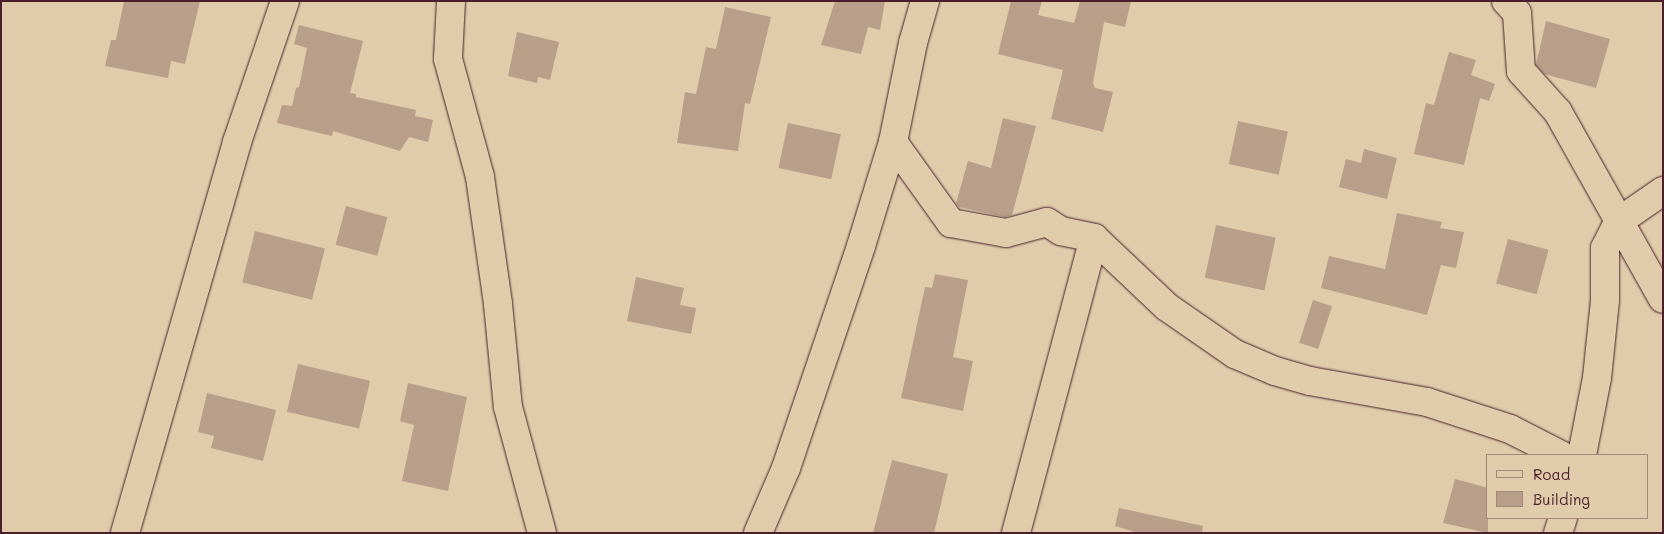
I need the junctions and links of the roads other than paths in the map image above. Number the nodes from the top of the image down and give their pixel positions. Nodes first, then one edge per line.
1 (285, 1) edge
2 (451, 1) edge
3 (926, 1) edge
4 (1506, 1) edge
5 (892, 142) junction
6 (1663, 191) edge
7 (1618, 222) junction
8 (1094, 238) junction
9 (1663, 299) edge
10 (1559, 454) edge
11 (1582, 454) edge
12 (1563, 519) edge
13 (125, 533) edge
14 (542, 533) edge
15 (758, 533) edge
16 (1016, 533) edge
17 (1558, 533) edge

1 - 13 street
2 - 14 street
3 - 5 street
4 - 7 street
5 - 8 street
5 - 15 street
6 - 7 street
7 - 9 street
7 - 11 street
8 - 10 street
8 - 16 street
12 - 17 street

